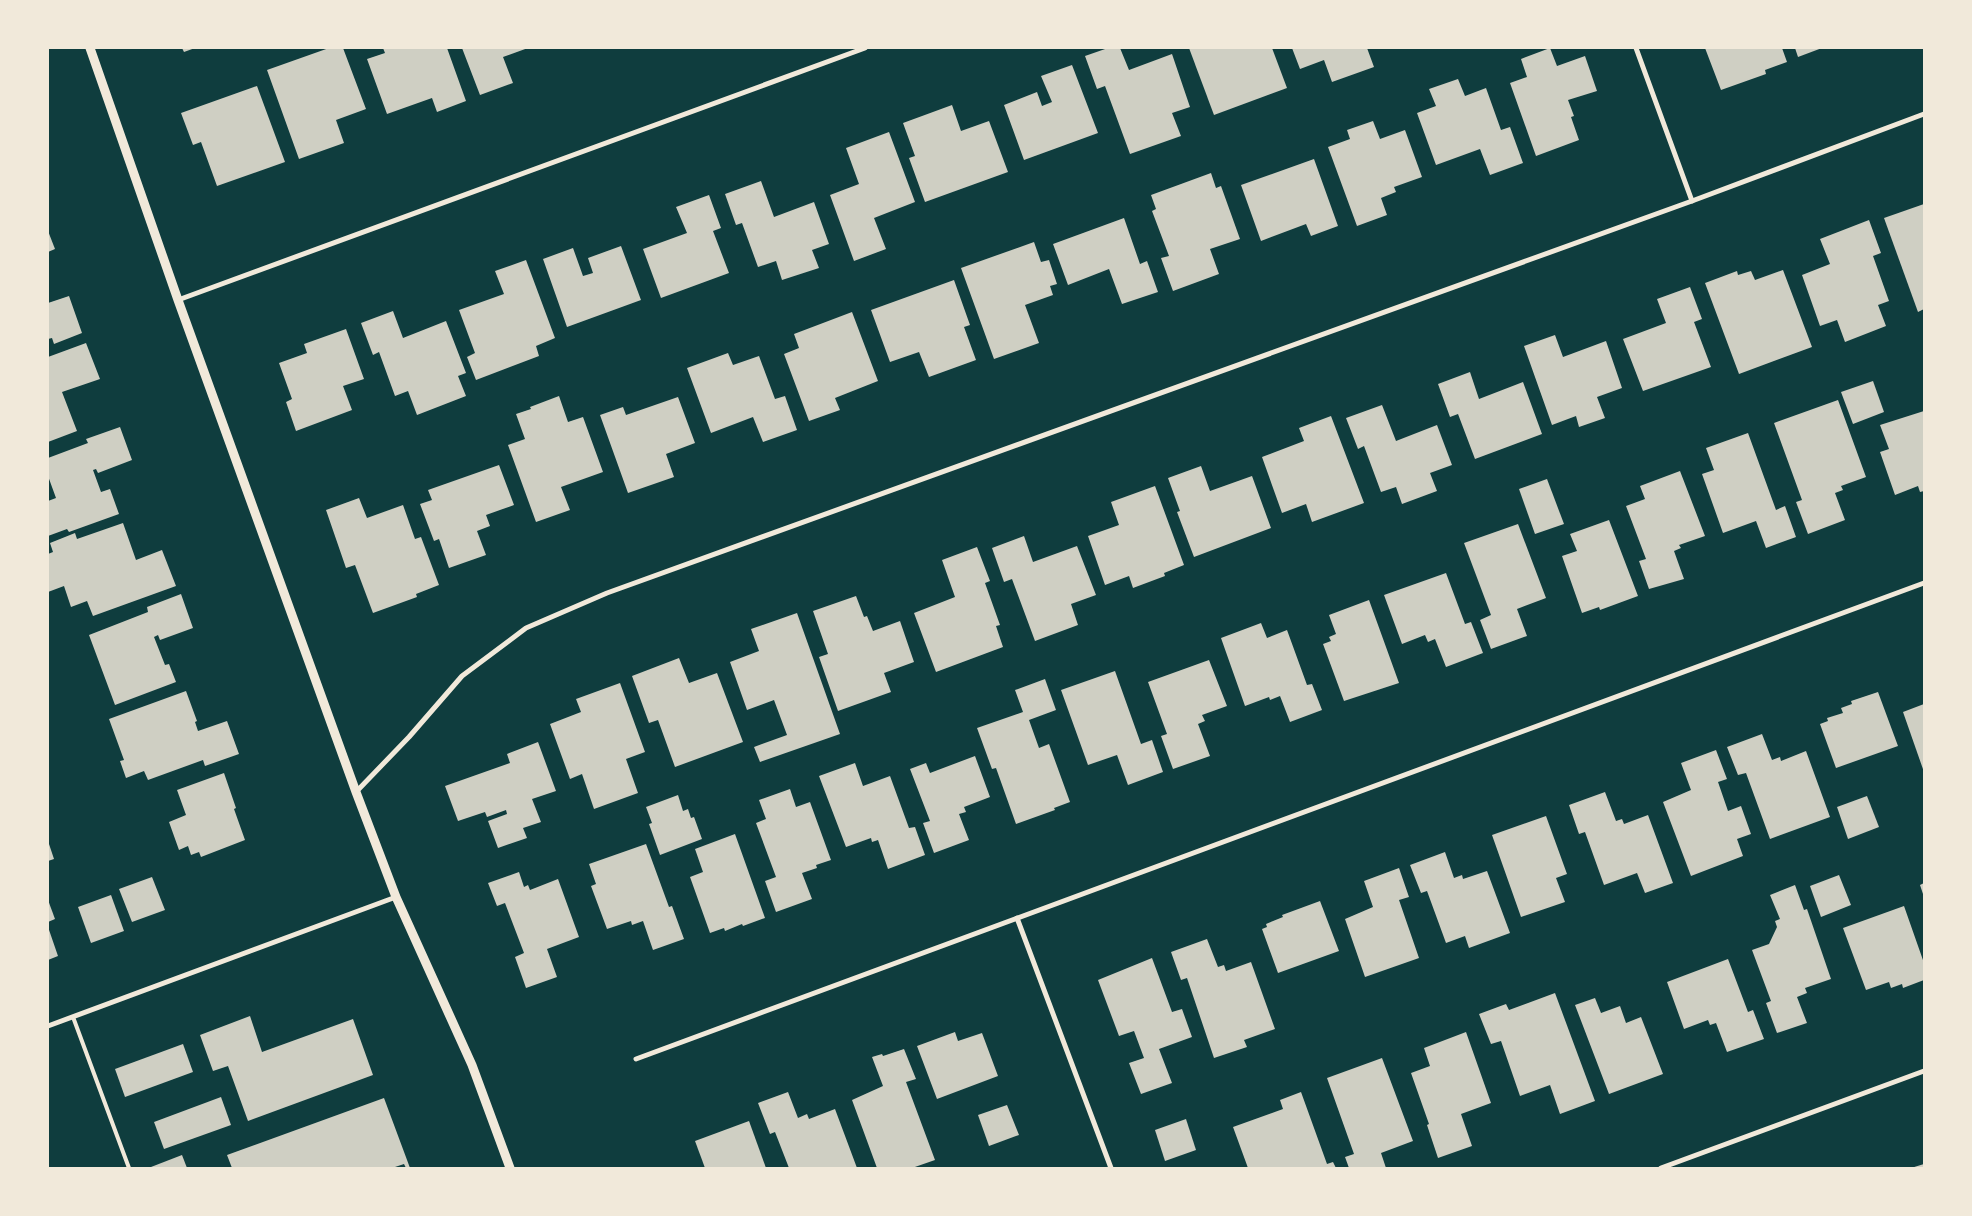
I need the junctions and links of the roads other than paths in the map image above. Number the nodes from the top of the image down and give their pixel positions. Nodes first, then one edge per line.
1 (90, 48) edge
2 (865, 48) edge
3 (1636, 48) edge
4 (1924, 114) edge
5 (1692, 201) junction
6 (178, 300) junction
7 (1924, 583) edge
8 (356, 792) junction
9 (396, 897) junction
10 (1017, 918) junction
11 (73, 1017) junction
12 (48, 1026) edge
13 (636, 1059) dead end
14 (1924, 1070) edge
15 (129, 1168) edge
16 (510, 1168) edge
17 (1111, 1168) edge
18 (1661, 1168) edge

1 - 6 street
2 - 6 street
3 - 5 street
4 - 5 street
5 - 8 street
6 - 8 street
7 - 10 street
8 - 9 street
9 - 11 street
9 - 16 street
10 - 13 street
10 - 17 street
11 - 12 street
11 - 15 lane
14 - 18 street

